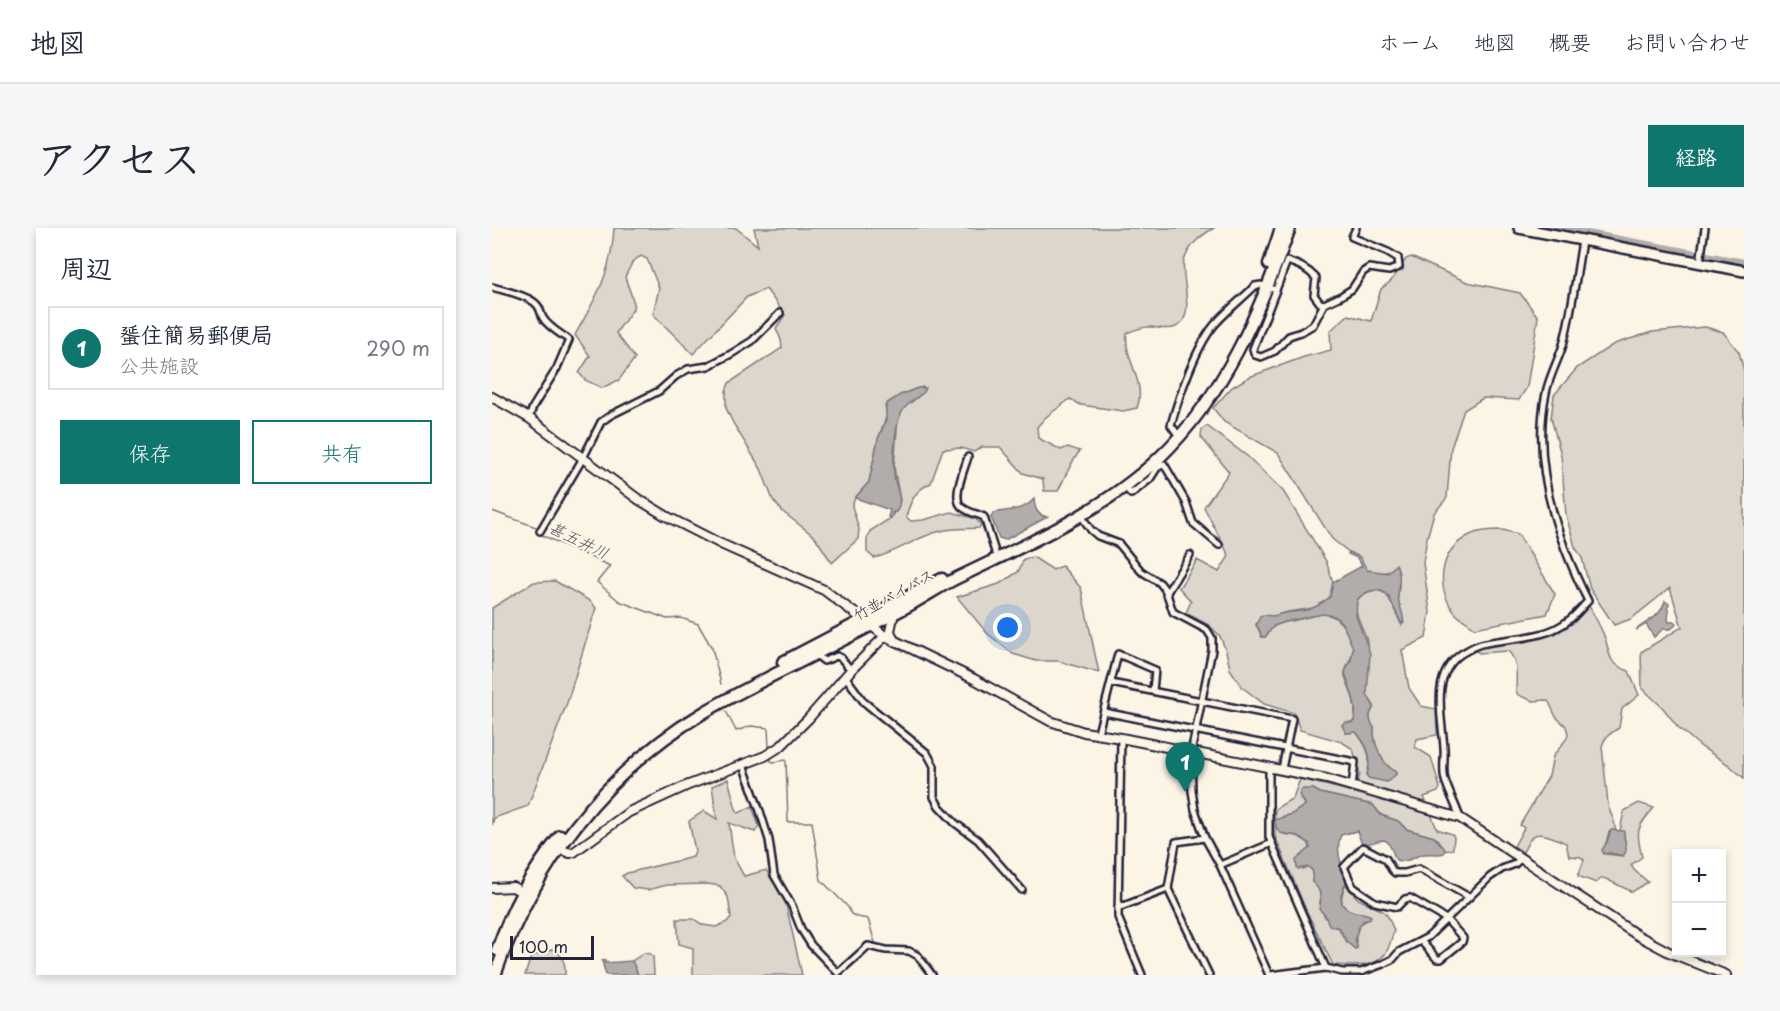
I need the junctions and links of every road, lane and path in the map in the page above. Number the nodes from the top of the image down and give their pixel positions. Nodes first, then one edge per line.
1 (1281, 228) edge
2 (1290, 228) edge
3 (1356, 228) edge
4 (1519, 228) edge
5 (1705, 228) edge
6 (1582, 241) junction
7 (1700, 261) junction
8 (1744, 272) edge
9 (492, 287) edge
10 (1268, 288) junction
11 (1324, 304) junction
12 (780, 313) dead end
13 (492, 397) edge
14 (529, 418) junction
15 (1176, 432) junction
16 (968, 457) dead end
17 (583, 458) junction
18 (1125, 487) junction
19 (1080, 513) junction
20 (540, 531) dead end
21 (1219, 545) dead end
22 (995, 552) junction
23 (1190, 555) dead end
24 (1166, 594) junction
25 (894, 613) junction
26 (867, 623) junction
27 (885, 636) junction
28 (894, 641) junction
29 (815, 654) junction
30 (848, 673) junction
31 (1111, 683) junction
32 (1153, 691) junction
33 (1201, 700) junction
34 (1104, 712) junction
35 (1195, 730) junction
36 (1098, 733) junction
37 (1121, 738) junction
38 (1287, 749) junction
39 (1191, 753) junction
40 (743, 765) junction
41 (1269, 767) junction
42 (1282, 769) junction
43 (1352, 786) junction
44 (1460, 818) junction
45 (1205, 838) junction
46 (1272, 843) junction
47 (560, 849) junction
48 (1521, 858) junction
49 (1220, 866) junction
50 (492, 888) edge
51 (1168, 889) junction
52 (1022, 891) dead end
53 (525, 894) junction
54 (1469, 897) junction
55 (1118, 908) junction
56 (1446, 919) junction
57 (1421, 941) junction
58 (492, 964) edge
59 (1326, 968) junction
60 (495, 975) edge
61 (932, 975) edge
62 (1142, 975) edge
63 (1209, 975) edge
64 (1270, 975) edge
65 (1726, 975) edge

1 - 10 highway, 竹並バイパス
2 - 10 highway, 竹並バイパス
3 - 11 street
4 - 6 main road
5 - 7 street
6 - 7 main road
6 - 44 street
7 - 8 main road
9 - 14 street
10 - 11 street
10 - 11 street
10 - 15 highway, 竹並バイパス
10 - 15 street
10 - 18 highway, 竹並バイパス
12 - 17 street
13 - 14 street
14 - 17 street
15 - 19 highway, 竹並バイパス
16 - 22 street
17 - 20 street
17 - 26 street
18 - 19 highway, 竹並バイパス
18 - 21 street
19 - 22 highway, 竹並バイパス
19 - 24 street
19 - 25 highway, 竹並バイパス
22 - 26 highway, 竹並バイパス
23 - 24 street
24 - 33 street
25 - 26 highway, 竹並バイパス
25 - 28 street
26 - 27 street
26 - 29 highway, 竹並バイパス
26 - 53 highway, 竹並バイパス
27 - 28 street
27 - 30 street
28 - 36 street
29 - 30 street
29 - 47 highway, 竹並バイパス
30 - 40 street
30 - 52 street
31 - 32 street
31 - 32 street
31 - 34 street
32 - 33 street
33 - 35 street
33 - 38 street
34 - 35 street
34 - 36 street
35 - 38 street
35 - 39 street
36 - 37 street
37 - 39 street
37 - 55 street
38 - 42 street
38 - 43 street
39 - 41 street
39 - 45 street
40 - 47 street
40 - 61 street
41 - 42 street
41 - 46 street
42 - 43 street
43 - 44 street
44 - 48 street
45 - 49 street
45 - 51 street
46 - 49 street
46 - 59 street
47 - 53 highway, 竹並バイパス
48 - 54 street
48 - 65 street
49 - 64 street
50 - 53 street
51 - 55 street
51 - 63 street
53 - 58 highway, 竹並バイパス
53 - 60 highway, 竹並バイパス
54 - 56 street
54 - 56 street
55 - 62 street
56 - 57 street
56 - 57 street
57 - 59 street
59 - 64 street

